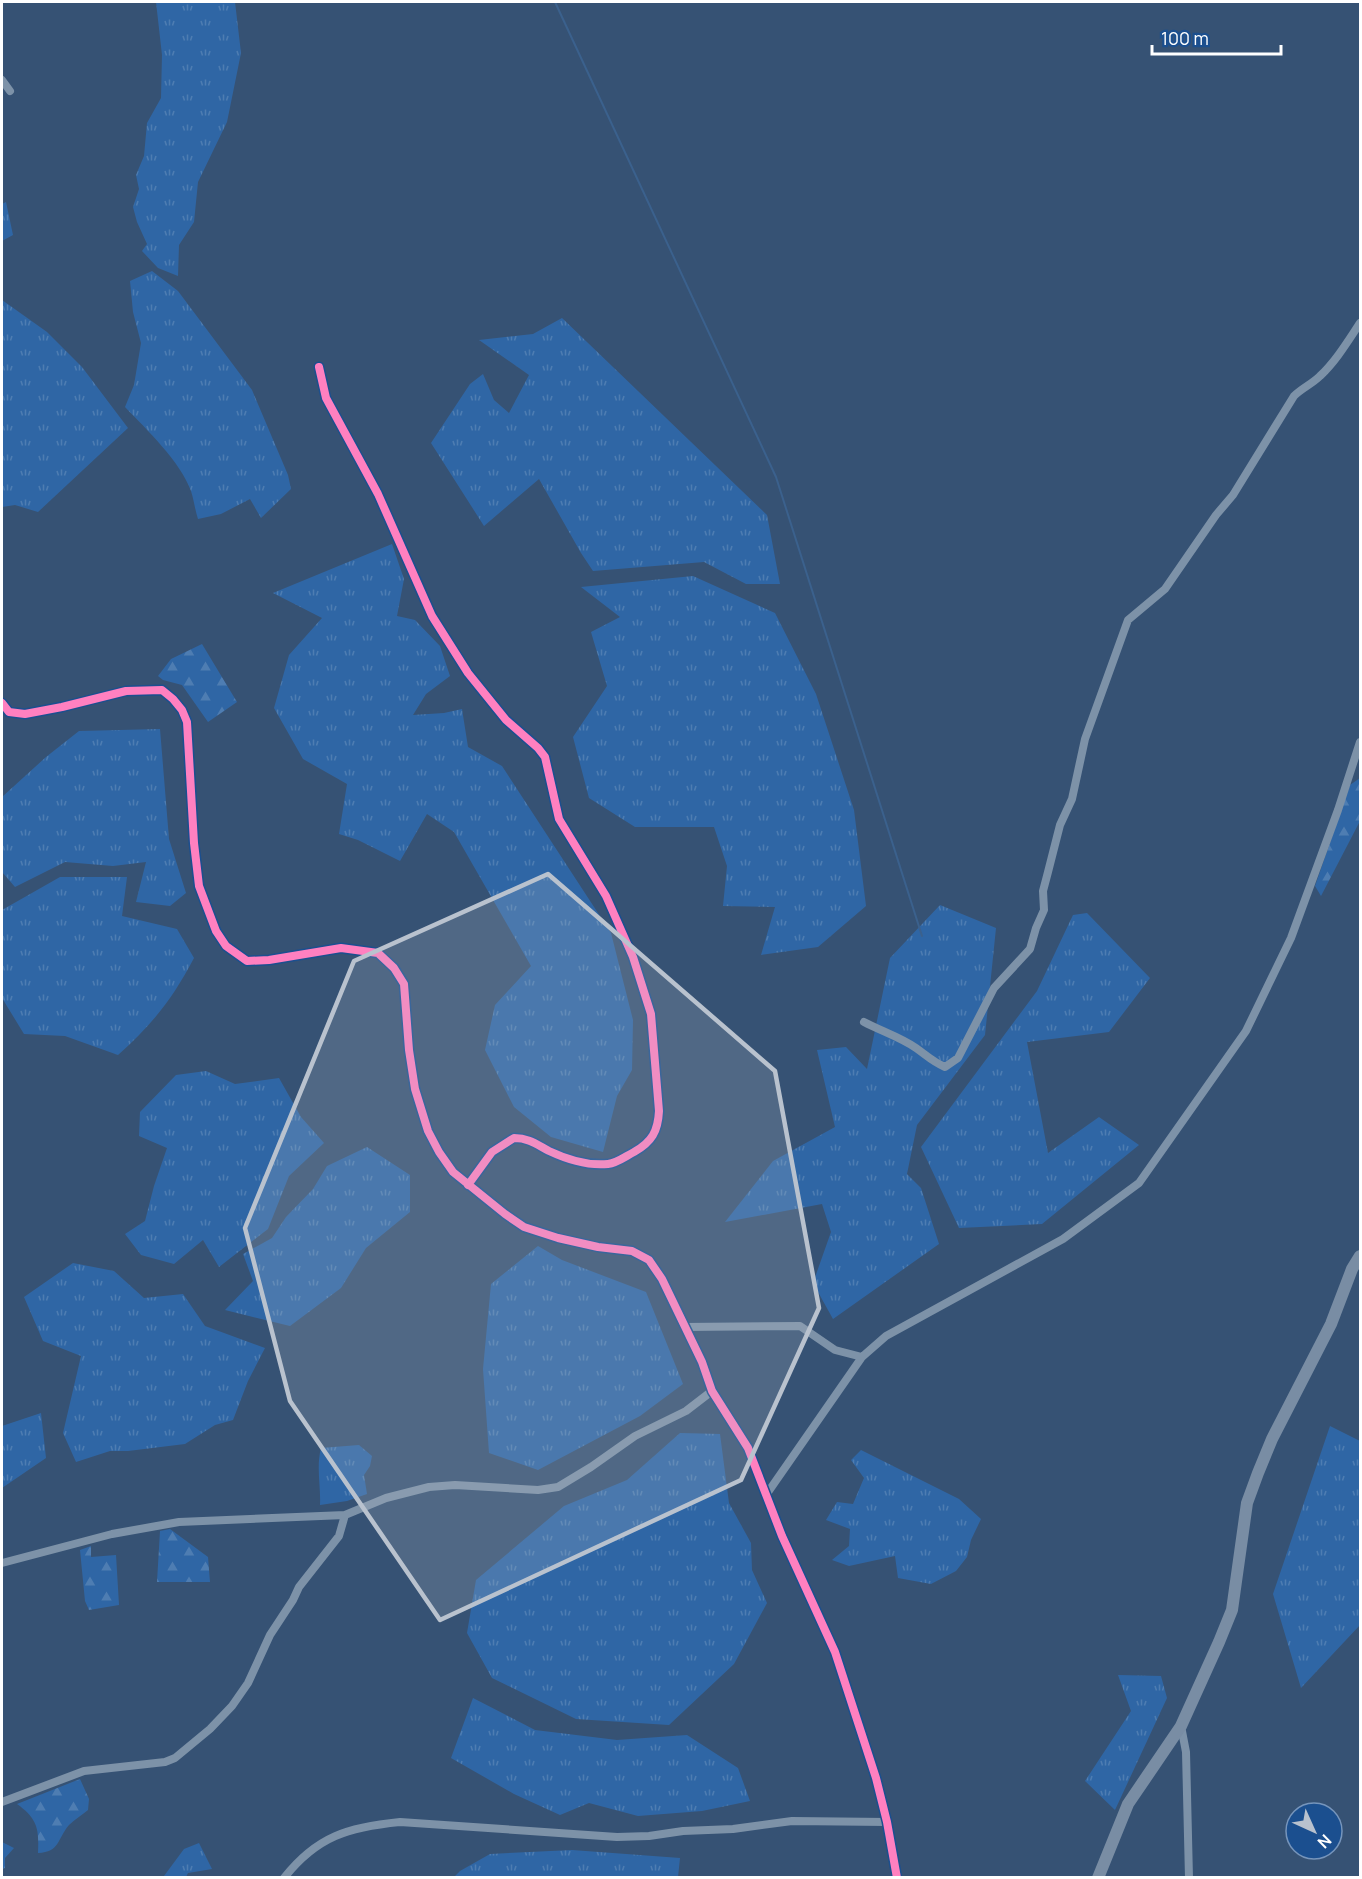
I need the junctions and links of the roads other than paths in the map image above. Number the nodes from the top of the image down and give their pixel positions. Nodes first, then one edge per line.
1 (2, 80) edge
2 (10, 91) dead end
3 (1360, 323) edge
4 (319, 367) dead end
5 (2, 703) edge
6 (1360, 742) edge
7 (864, 1022) dead end
8 (468, 1185) junction
9 (1360, 1256) edge
10 (684, 1327) junction
11 (862, 1358) junction
12 (712, 1391) junction
13 (766, 1495) junction
14 (345, 1515) junction
15 (2, 1563) edge
16 (1181, 1726) junction
17 (2, 1802) edge
18 (887, 1822) junction
19 (284, 1878) edge
20 (897, 1878) edge
21 (1098, 1878) edge
22 (1189, 1878) edge

1 - 2 street
3 - 7 street
4 - 8 street
5 - 8 street
6 - 11 street
8 - 10 street
9 - 16 street
10 - 11 street
10 - 12 street
11 - 13 street
12 - 13 street
12 - 14 street
13 - 18 street
14 - 15 street
14 - 17 street
16 - 21 street
16 - 22 street
18 - 19 street
18 - 20 street

